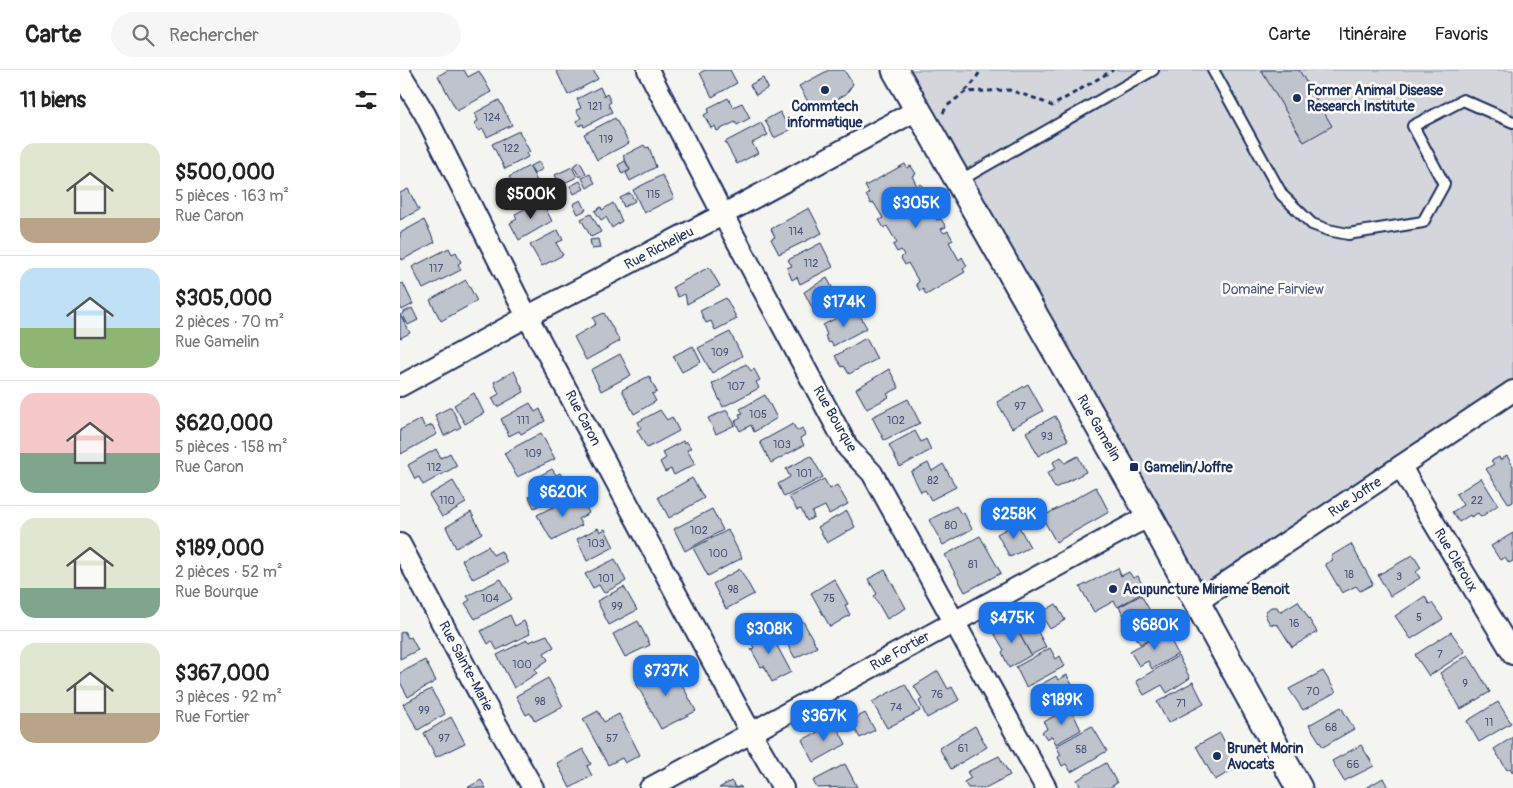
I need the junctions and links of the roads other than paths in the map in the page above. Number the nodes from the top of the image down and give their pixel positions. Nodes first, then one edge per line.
1 (648, 70) edge
2 (895, 70) edge
3 (1153, 70) edge
4 (1213, 70) edge
5 (400, 74) edge
6 (918, 110) junction
7 (1513, 122) edge
8 (958, 181) junction
9 (724, 214) junction
10 (528, 316) junction
11 (400, 386) edge
12 (1513, 391) edge
13 (1401, 466) junction
14 (1150, 517) junction
15 (400, 544) edge
16 (1197, 602) junction
17 (955, 622) junction
18 (1513, 654) edge
19 (752, 733) junction
20 (533, 788) edge
21 (650, 788) edge
22 (783, 788) edge
23 (1046, 788) edge
24 (1299, 788) edge

1 - 9 street, Rue Bourque
2 - 6 street, Rue Gamelin
3 - 8 lane
4 - 7 lane
5 - 10 street, Rue Caron
6 - 8 street, Rue Gamelin
6 - 9 street, Rue Richelieu
8 - 14 street, Rue Gamelin
9 - 10 street, Rue Richelieu
9 - 17 street, Rue Bourque
10 - 11 street, Rue Richelieu
10 - 19 street, Rue Caron
12 - 13 street, Rue Joffre
13 - 16 street, Rue Joffre
13 - 18 street, Rue Cléroux
14 - 16 street, Rue Gamelin
14 - 17 street, Rue Fortier
15 - 20 street, Rue Sainte-Marie
16 - 24 street, Rue Gamelin
17 - 19 street, Rue Fortier
17 - 23 street, Rue Bourque
19 - 21 street, Rue Fortier
19 - 22 street, Rue Caron

